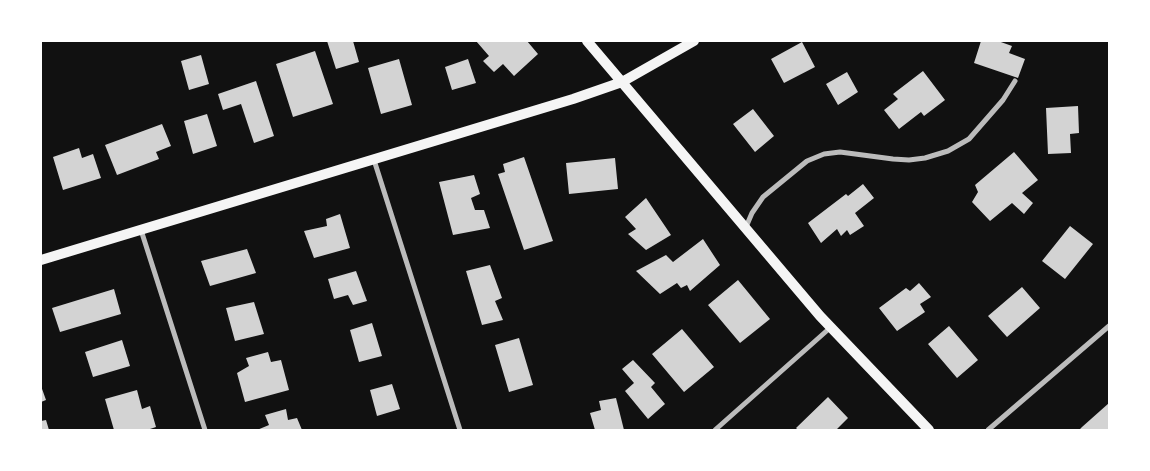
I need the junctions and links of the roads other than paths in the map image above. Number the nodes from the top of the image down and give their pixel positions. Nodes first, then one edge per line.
1 (588, 41) edge
2 (694, 41) edge
3 (1015, 81) dead end
4 (622, 82) junction
5 (374, 160) junction
6 (746, 227) junction
7 (141, 230) junction
8 (41, 260) edge
9 (1109, 326) edge
10 (831, 327) junction
11 (205, 430) edge
12 (460, 430) edge
13 (715, 430) edge
14 (929, 430) edge
15 (988, 430) edge

1 - 4 main road
2 - 4 main road
3 - 6 street
4 - 5 main road
4 - 6 main road
5 - 7 main road
5 - 12 street
6 - 10 main road
7 - 8 main road
7 - 11 street
9 - 15 street
10 - 13 street
10 - 14 main road

